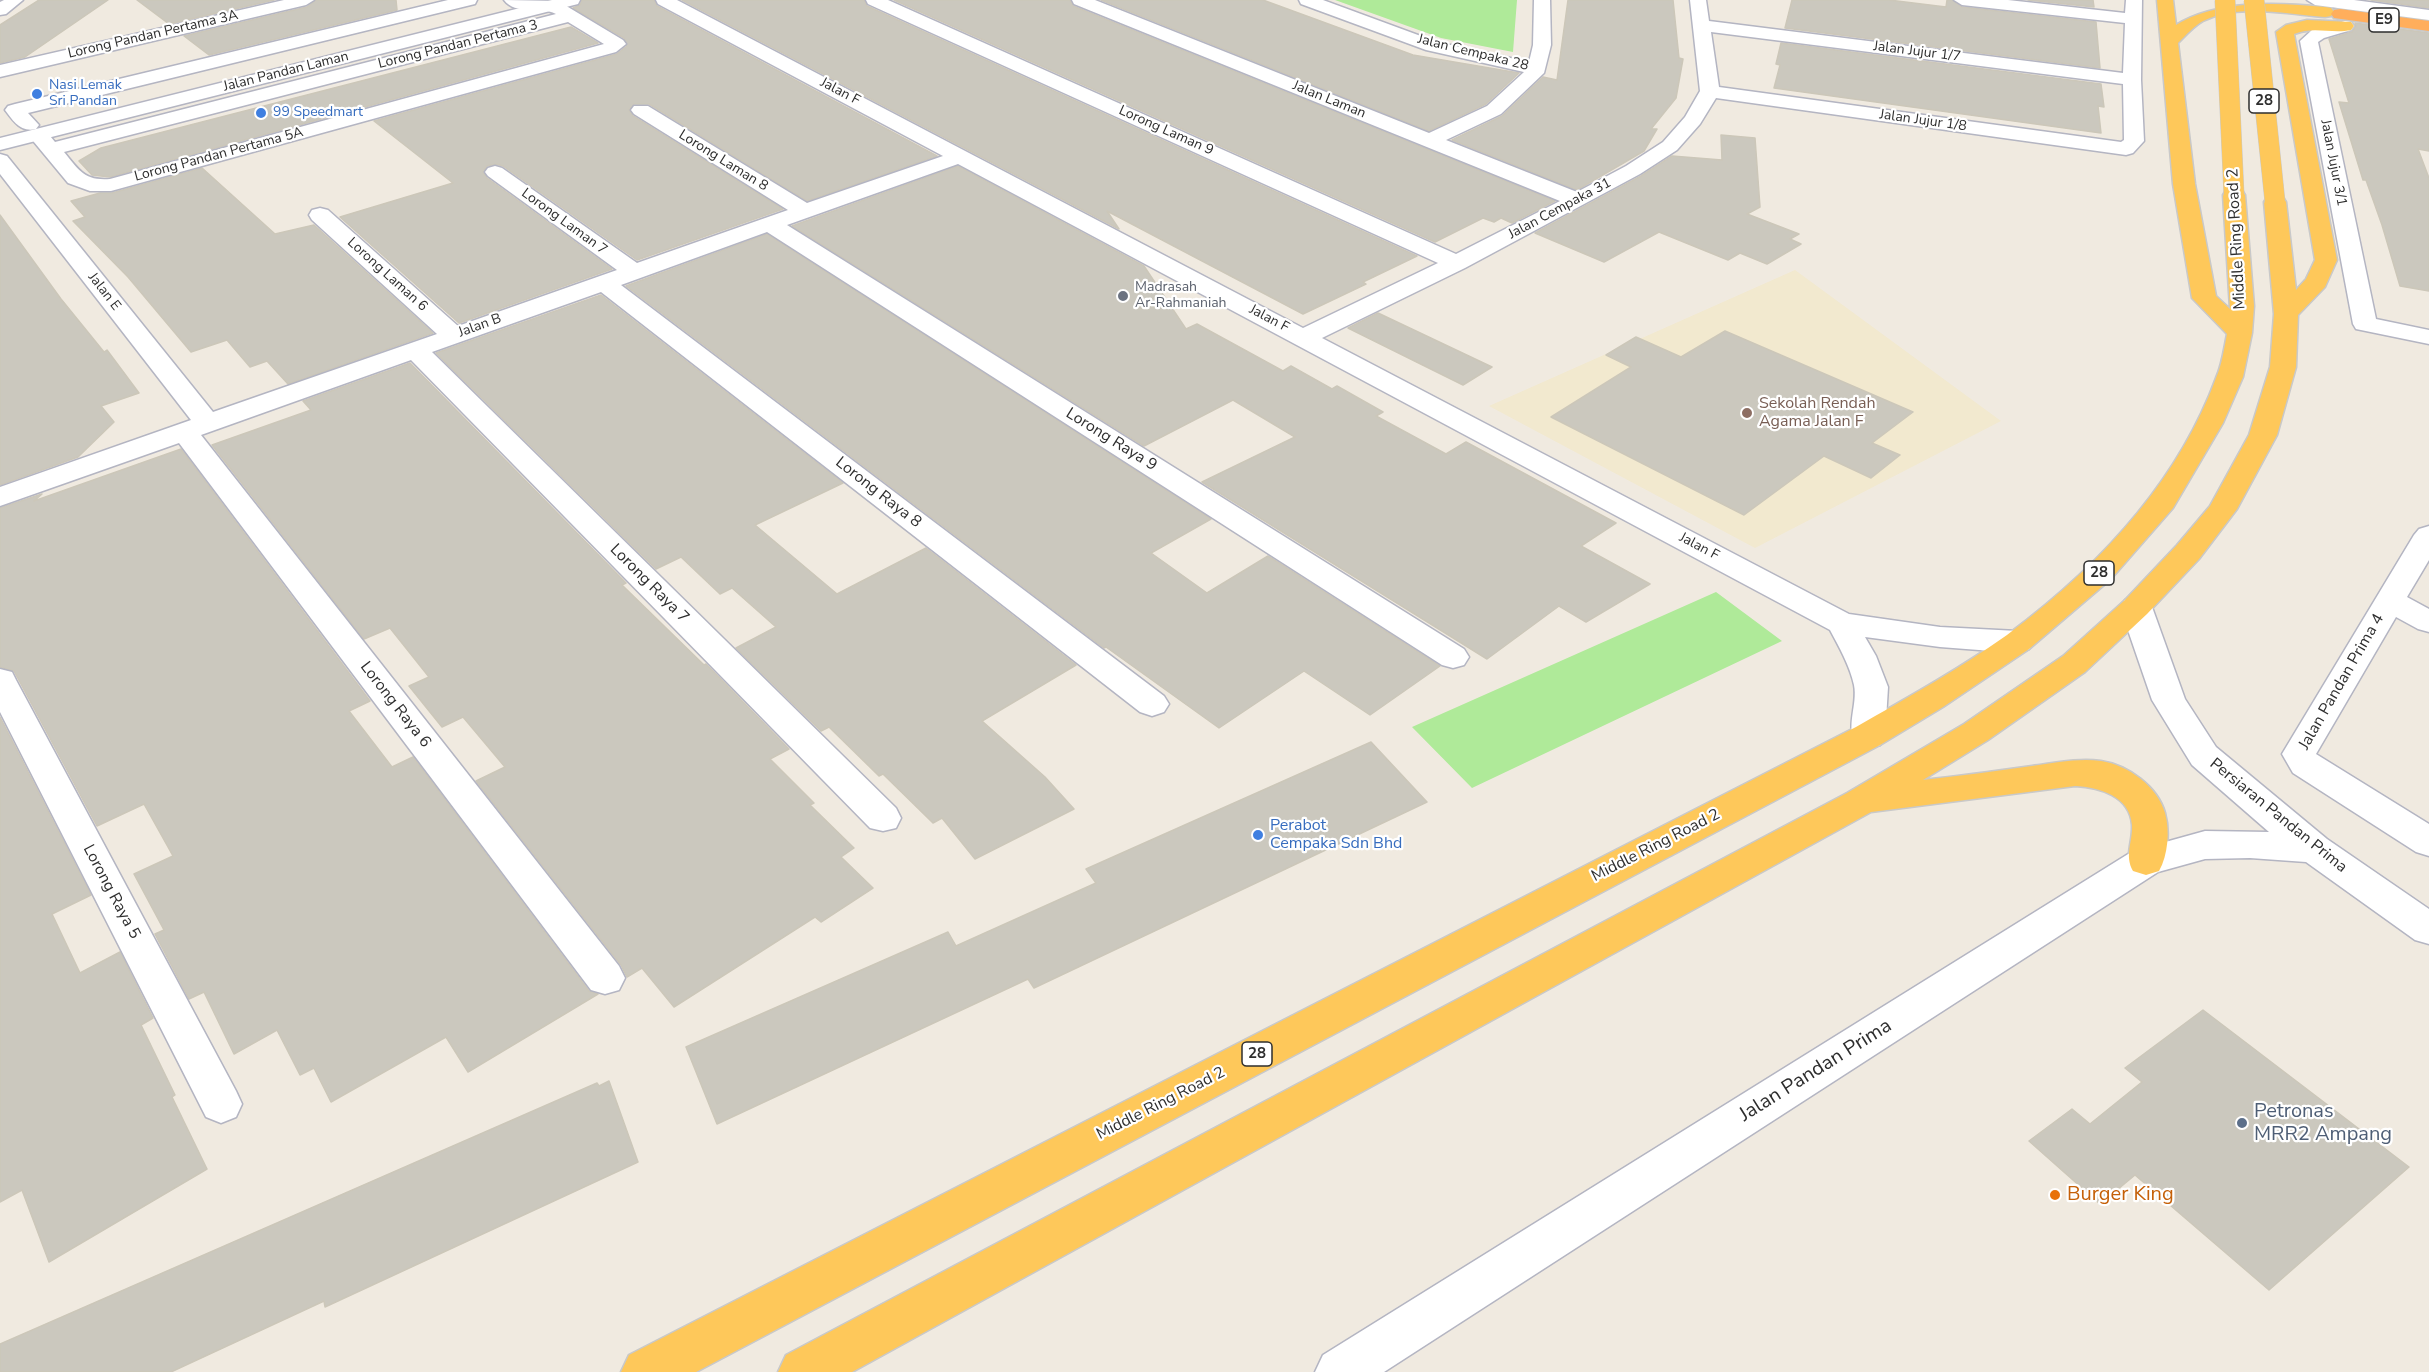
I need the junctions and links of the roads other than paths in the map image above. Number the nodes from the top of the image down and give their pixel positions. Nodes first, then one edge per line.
1 (15, 0) edge
2 (306, 0) edge
3 (469, 0) edge
4 (664, 0) edge
5 (874, 0) edge
6 (1080, 0) edge
7 (1307, 0) edge
8 (1542, 0) edge
9 (1698, 0) edge
10 (1962, 0) edge
11 (2134, 0) edge
12 (2164, 0) edge
13 (2225, 0) edge
14 (2254, 0) edge
15 (2291, 0) edge
16 (2315, 0) edge
17 (521, 1) edge
18 (552, 5) junction
19 (571, 8) edge
20 (0, 10) edge
21 (2421, 14) edge
22 (2134, 19) junction
23 (2343, 20) junction
24 (1701, 25) junction
25 (2429, 26) edge
26 (2429, 38) edge
27 (2168, 43) junction
28 (610, 48) joint
29 (1537, 69) junction
30 (0, 71) edge
31 (2132, 80) junction
32 (1710, 91) junction
33 (0, 92) edge
34 (15, 110) junction
35 (641, 110) dead end
36 (0, 132) edge
37 (39, 136) junction
38 (1430, 140) junction
39 (0, 144) edge
40 (961, 156) junction
41 (0, 160) edge
42 (495, 172) dead end
43 (1578, 200) junction
44 (805, 211) junction
45 (320, 215) dead end
46 (769, 224) junction
47 (1457, 263) junction
48 (634, 272) junction
49 (604, 283) junction
50 (2286, 314) junction
51 (2240, 333) junction
52 (454, 336) junction
53 (1304, 337) junction
54 (2429, 337) edge
55 (415, 350) junction
56 (196, 428) junction
57 (0, 497) edge
58 (2429, 536) edge
59 (2390, 601) junction
60 (2136, 607) junction
61 (2429, 622) edge
62 (1842, 623) junction
63 (2018, 642) junction
64 (1453, 657) dead end
65 (0, 680) edge
66 (1152, 704) dead end
67 (1868, 736) junction
68 (1860, 802) junction
69 (883, 818) dead end
70 (2429, 842) edge
71 (2314, 849) junction
72 (2146, 861) junction
73 (2429, 929) edge
74 (605, 978) dead end
75 (222, 1104) dead end
76 (646, 1372) edge
77 (803, 1372) edge
78 (1340, 1372) edge

1 - 20 street
2 - 30 street, Lorong Pandan Pertama 3A
3 - 34 street
4 - 40 street, Jalan F
5 - 47 street, Lorong Laman 9
6 - 38 street, Jalan Laman
7 - 29 street, Jalan Cempaka 28
8 - 29 street
9 - 24 street
10 - 22 street
11 - 22 street
12 - 27 highway
13 - 51 highway, Middle Ring Road 2 / 28, bridge
14 - 50 highway, 28, bridge
15 - 23 highway
16 - 21 street
17 - 18 street, Jalan Pandan Laman
17 - 37 street, Jalan Pandan Laman
18 - 19 street, Lorong Pandan Pertama 3
18 - 37 street, Jalan Pandan Laman
19 - 28 street, Lorong Pandan Pertama 3
19 - 37 street, Lorong Pandan Pertama 3
22 - 31 street
23 - 25 highway, E9
23 - 26 highway, E9
23 - 27 highway
23 - 50 highway
23 - 54 street, Jalan Jujur 3/1
24 - 31 street, Jalan Jujur 1/7
24 - 32 street
27 - 51 highway
28 - 37 street, Lorong Pandan Pertama 5A
29 - 38 street
31 - 32 street, Jalan Jujur 1/8
32 - 43 street, Jalan Cempaka 31
33 - 34 street
34 - 37 street
35 - 44 street, Lorong Laman 8
36 - 37 street, Jalan Pandan Laman
37 - 39 street, Jalan Pandan Laman
38 - 43 street, Jalan Laman
40 - 44 street, Jalan B
40 - 53 street, Jalan F
41 - 56 street, Jalan E
42 - 48 street, Lorong Laman 7
43 - 47 street, Jalan Cempaka 31
44 - 46 street, Jalan B
45 - 52 street, Lorong Laman 6
46 - 48 street, Jalan B
46 - 64 street, Lorong Raya 9
47 - 53 street, Jalan Cempaka 31
48 - 49 street, Jalan B
49 - 52 street, Jalan B
49 - 66 street, Lorong Raya 8
50 - 60 highway, 28
51 - 63 highway, Middle Ring Road 2 / 28
52 - 55 street, Jalan B
53 - 62 street, Jalan F
55 - 56 street, Jalan B
55 - 69 street, Lorong Raya 7
56 - 57 street, Jalan B
56 - 74 street, Lorong Raya 6
58 - 59 street, Jalan Pandan Prima 4
59 - 61 street
59 - 70 street, Jalan Pandan Prima 4
60 - 68 highway, 28
60 - 71 street, Persiaran Pandan Prima
62 - 63 street, Jalan F
62 - 67 street
63 - 67 highway, Middle Ring Road 2 / 28
65 - 75 street, Lorong Raya 5
67 - 76 highway, Middle Ring Road 2 / 28
68 - 72 highway
68 - 77 highway, 28
71 - 72 street, Jalan Pandan Prima
71 - 73 street, Persiaran Pandan Prima
72 - 78 street, Jalan Pandan Prima

